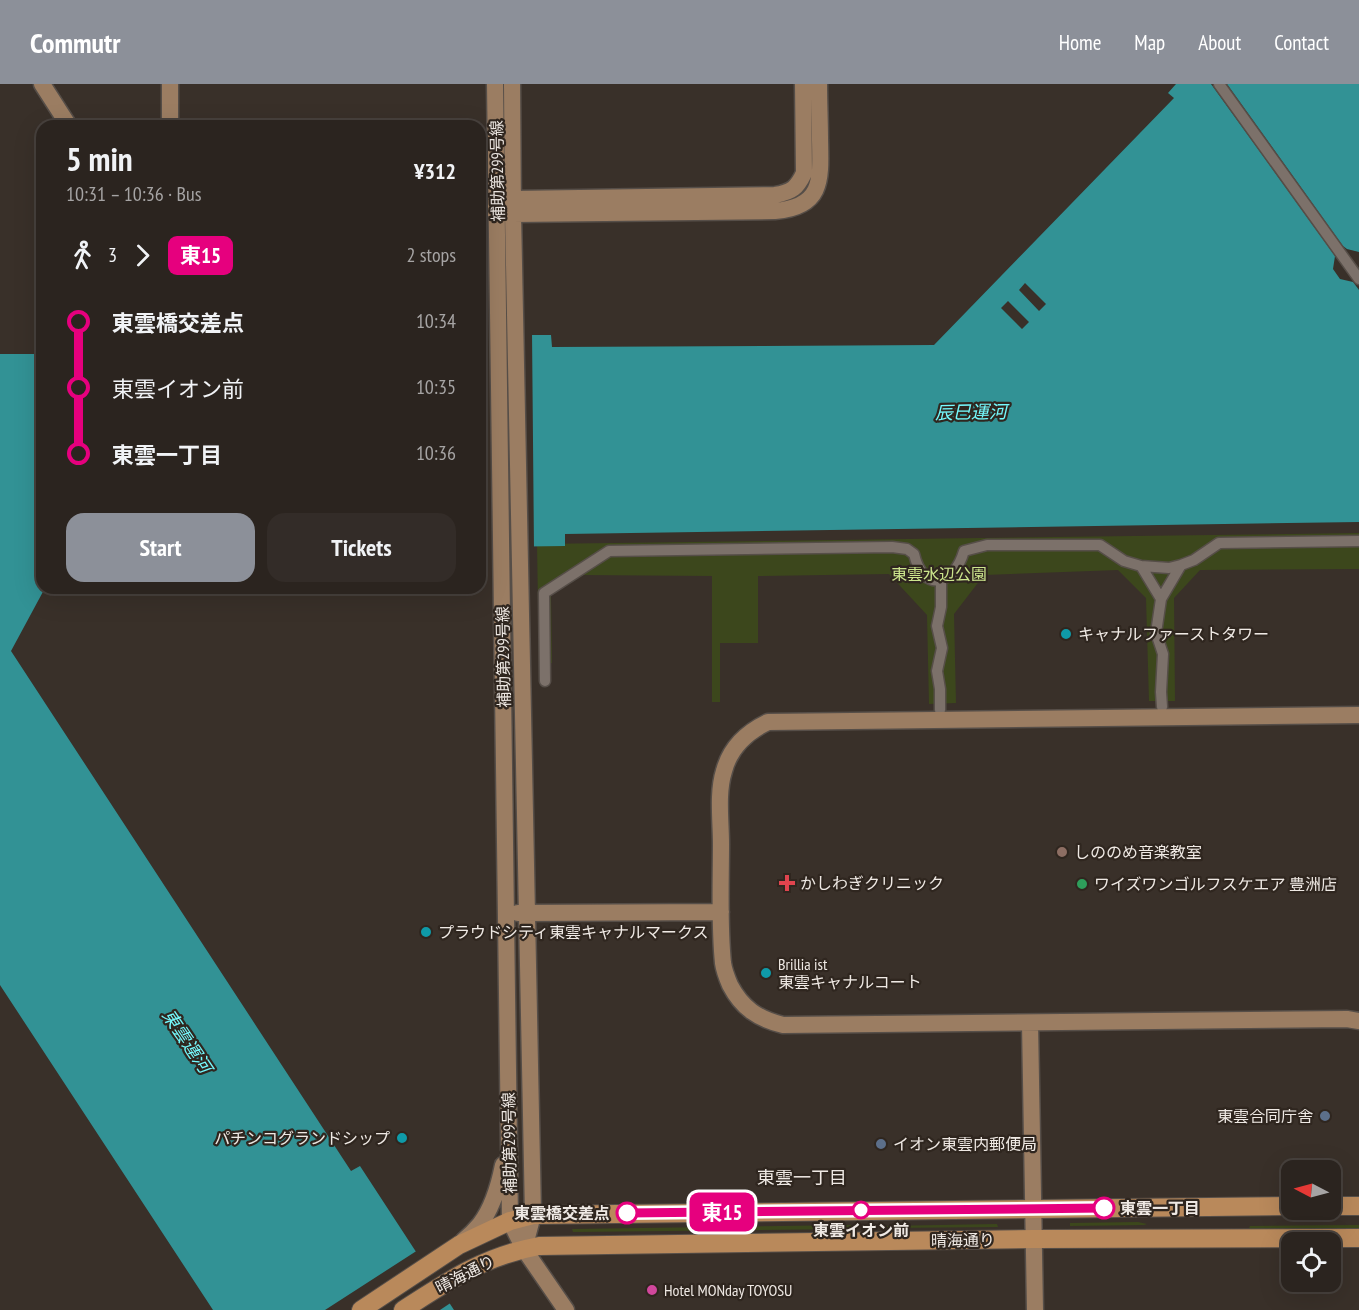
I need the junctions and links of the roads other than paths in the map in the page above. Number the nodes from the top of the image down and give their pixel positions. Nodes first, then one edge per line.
1 (42, 84) edge
2 (170, 84) edge
3 (495, 84) edge
4 (512, 84) edge
5 (803, 84) edge
6 (819, 84) edge
7 (1219, 84) edge
8 (65, 120) edge
9 (170, 120) edge
10 (508, 207) junction
11 (486, 208) edge
12 (1359, 279) edge
13 (507, 305) junction
14 (1359, 541) edge
15 (1181, 565) junction
16 (1141, 566) junction
17 (941, 580) junction
18 (1161, 599) junction
19 (545, 681) dead end
20 (1162, 707) dead end
21 (940, 710) dead end
22 (1359, 715) edge
23 (721, 912) junction
24 (527, 913) junction
25 (505, 914) junction
26 (1359, 1021) edge
27 (1030, 1023) junction
28 (509, 1134) junction
29 (1281, 1206) edge
30 (1341, 1206) edge
31 (1359, 1206) edge
32 (1033, 1208) junction
33 (533, 1215) junction
34 (510, 1221) junction
35 (1359, 1238) edge
36 (1034, 1239) junction
37 (459, 1245) junction
38 (524, 1249) junction
39 (361, 1310) edge
40 (403, 1310) edge
41 (566, 1310) edge
42 (1035, 1310) edge

1 - 8 street
2 - 9 street
3 - 10 street, 補助第299号線
4 - 10 street, 補助第299号線
5 - 10 street
6 - 10 street
7 - 12 street
10 - 11 street
10 - 13 street, 補助第299号線
13 - 24 street, 補助第299号線
13 - 25 street, 補助第299号線
14 - 15 street
15 - 16 street
15 - 18 street
16 - 17 street
16 - 18 street
17 - 19 street
17 - 21 street
18 - 20 street
22 - 23 street
23 - 24 street
23 - 27 street
24 - 25 street
24 - 33 street, 補助第299号線
25 - 28 street, 補助第299号線
26 - 27 street
27 - 32 street
28 - 34 street, 補助第299号線
28 - 37 street
29 - 32 main road, 晴海通り
30 - 31 main road
32 - 33 main road, 晴海通り
32 - 36 street
33 - 34 main road, 晴海通り
33 - 38 street, 補助第299号線
34 - 37 main road, 晴海通り
34 - 38 street, 補助第299号線
35 - 36 main road, 晴海通り
36 - 38 main road, 晴海通り
36 - 42 street
37 - 39 main road, 晴海通り
38 - 40 main road, 晴海通り
38 - 41 street

